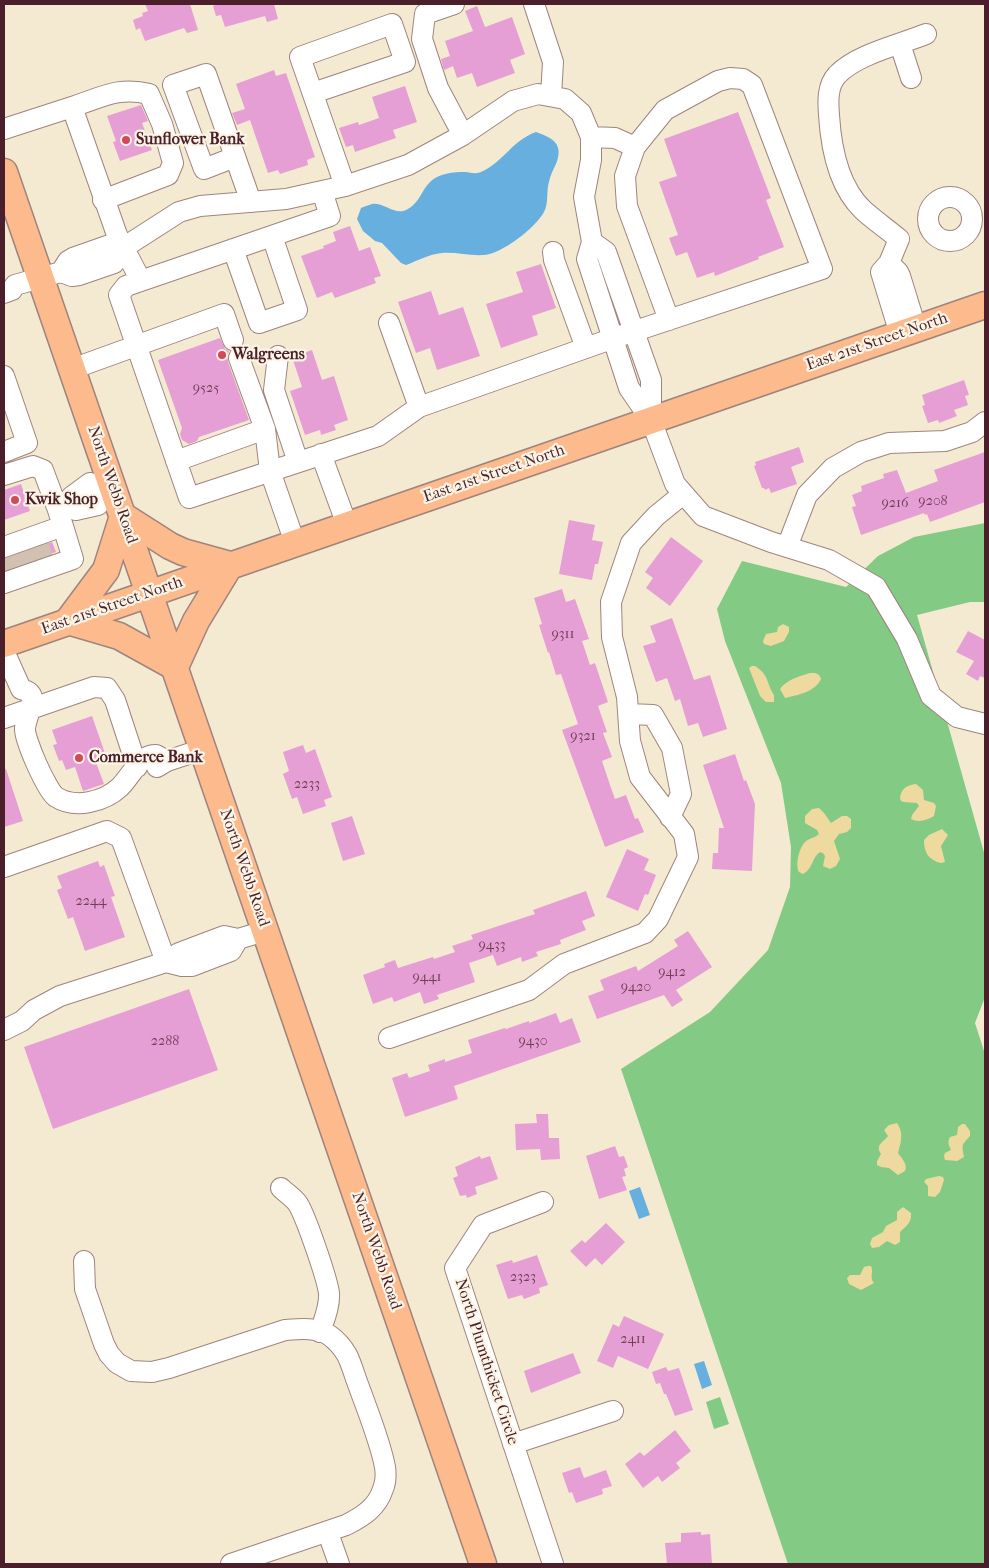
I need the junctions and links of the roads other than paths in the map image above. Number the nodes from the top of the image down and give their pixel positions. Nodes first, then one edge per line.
1 (454, 4) edge
2 (534, 4) edge
3 (926, 34) dead end
4 (900, 44) junction
5 (911, 78) dead end
6 (312, 94) junction
7 (551, 96) junction
8 (72, 107) junction
9 (4, 128) edge
10 (463, 135) junction
11 (592, 137) junction
12 (635, 147) junction
13 (235, 158) dead end
14 (4, 172) edge
15 (345, 186) junction
16 (322, 191) junction
17 (104, 200) junction
18 (251, 202) junction
19 (928, 223) dead end
20 (272, 236) junction
21 (899, 239) junction
22 (592, 242) junction
23 (123, 248) junction
24 (234, 249) junction
25 (553, 252) dead end
26 (50, 275) junction
27 (141, 281) junction
28 (8, 287) edge
29 (985, 305) edge
30 (669, 320) junction
31 (389, 323) dead end
32 (908, 331) junction
33 (634, 332) junction
34 (614, 338) junction
35 (135, 345) junction
36 (586, 348) junction
37 (278, 356) dead end
38 (72, 369) junction
39 (4, 376) edge
40 (8, 401) edge
41 (419, 407) junction
42 (651, 420) junction
43 (985, 422) edge
44 (265, 430) junction
45 (4, 452) edge
46 (321, 454) junction
47 (176, 461) junction
48 (298, 462) junction
49 (270, 471) junction
50 (4, 476) edge
51 (106, 491) junction
52 (683, 494) junction
53 (63, 514) junction
54 (123, 516) junction
55 (347, 525) junction
56 (295, 543) junction
57 (787, 547) junction
58 (21, 559) edge
59 (230, 565) junction
60 (149, 593) junction
61 (68, 621) junction
62 (4, 644) edge
63 (4, 650) edge
64 (175, 667) junction
65 (29, 710) junction
66 (629, 714) junction
67 (4, 718) edge
68 (985, 724) edge
69 (203, 749) junction
70 (137, 768) junction
71 (670, 817) junction
72 (4, 867) edge
73 (265, 931) junction
74 (166, 962) junction
75 (4, 1030) edge
76 (389, 1038) dead end
77 (281, 1188) dead end
78 (543, 1202) dead end
79 (84, 1261) dead end
80 (320, 1332) junction
81 (613, 1411) dead end
82 (513, 1444) junction
83 (328, 1533) junction
84 (231, 1564) edge
85 (339, 1564) edge
86 (483, 1564) edge
87 (553, 1564) edge

1 - 10 street
2 - 7 street
3 - 4 street
4 - 5 street
4 - 21 street
6 - 6 street
6 - 15 street
7 - 10 street
7 - 11 street
8 - 9 street
8 - 17 street
8 - 17 street
10 - 15 street
11 - 12 street
11 - 22 street
12 - 30 street
12 - 30 street
13 - 18 street
14 - 26 main road, North Webb Road
15 - 16 street
16 - 18 street
16 - 20 street
17 - 23 street
18 - 23 street
19 - 21 street
20 - 24 street
20 - 24 street
21 - 32 street
22 - 33 street
22 - 34 street
23 - 26 street
23 - 27 street
24 - 27 street
25 - 36 street
26 - 28 street
26 - 38 main road, North Webb Road
27 - 35 street
29 - 32 main road, East 21st Street North
30 - 33 street
31 - 41 street
32 - 42 main road, East 21st Street North
33 - 34 street
33 - 42 street
34 - 36 street
34 - 42 street
35 - 38 street
35 - 44 street
35 - 47 street
36 - 41 street
37 - 48 street
38 - 51 main road, North Webb Road
39 - 40 street
40 - 45 street
41 - 46 street
42 - 52 street
42 - 55 main road, East 21st Street North
43 - 57 street
44 - 47 street
44 - 49 street
46 - 48 street
46 - 55 street
47 - 49 street
48 - 49 street
49 - 56 street
50 - 53 street
51 - 53 street
51 - 54 main road, North Webb Road
52 - 57 street
52 - 66 street
53 - 58 street
53 - 58 street
54 - 59 main road
54 - 60 main road, North Webb Road
54 - 61 main road
55 - 56 main road, East 21st Street North
56 - 59 main road, East 21st Street North
57 - 68 street
59 - 60 main road, East 21st Street North
59 - 64 main road
60 - 61 main road, East 21st Street North
60 - 64 main road, North Webb Road
61 - 62 main road, East 21st Street North
61 - 64 main road
63 - 65 street
64 - 69 main road, North Webb Road
65 - 67 street
65 - 70 street
65 - 70 street
66 - 71 street
66 - 71 street
69 - 70 street
69 - 73 main road, North Webb Road
71 - 76 street
72 - 74 street
73 - 74 street
73 - 86 main road, North Webb Road
74 - 75 street
77 - 80 street
78 - 82 street, North Plumthicket Circle
79 - 80 street
80 - 83 street
81 - 82 street
82 - 87 street, North Plumthicket Circle
83 - 84 street
83 - 85 street

